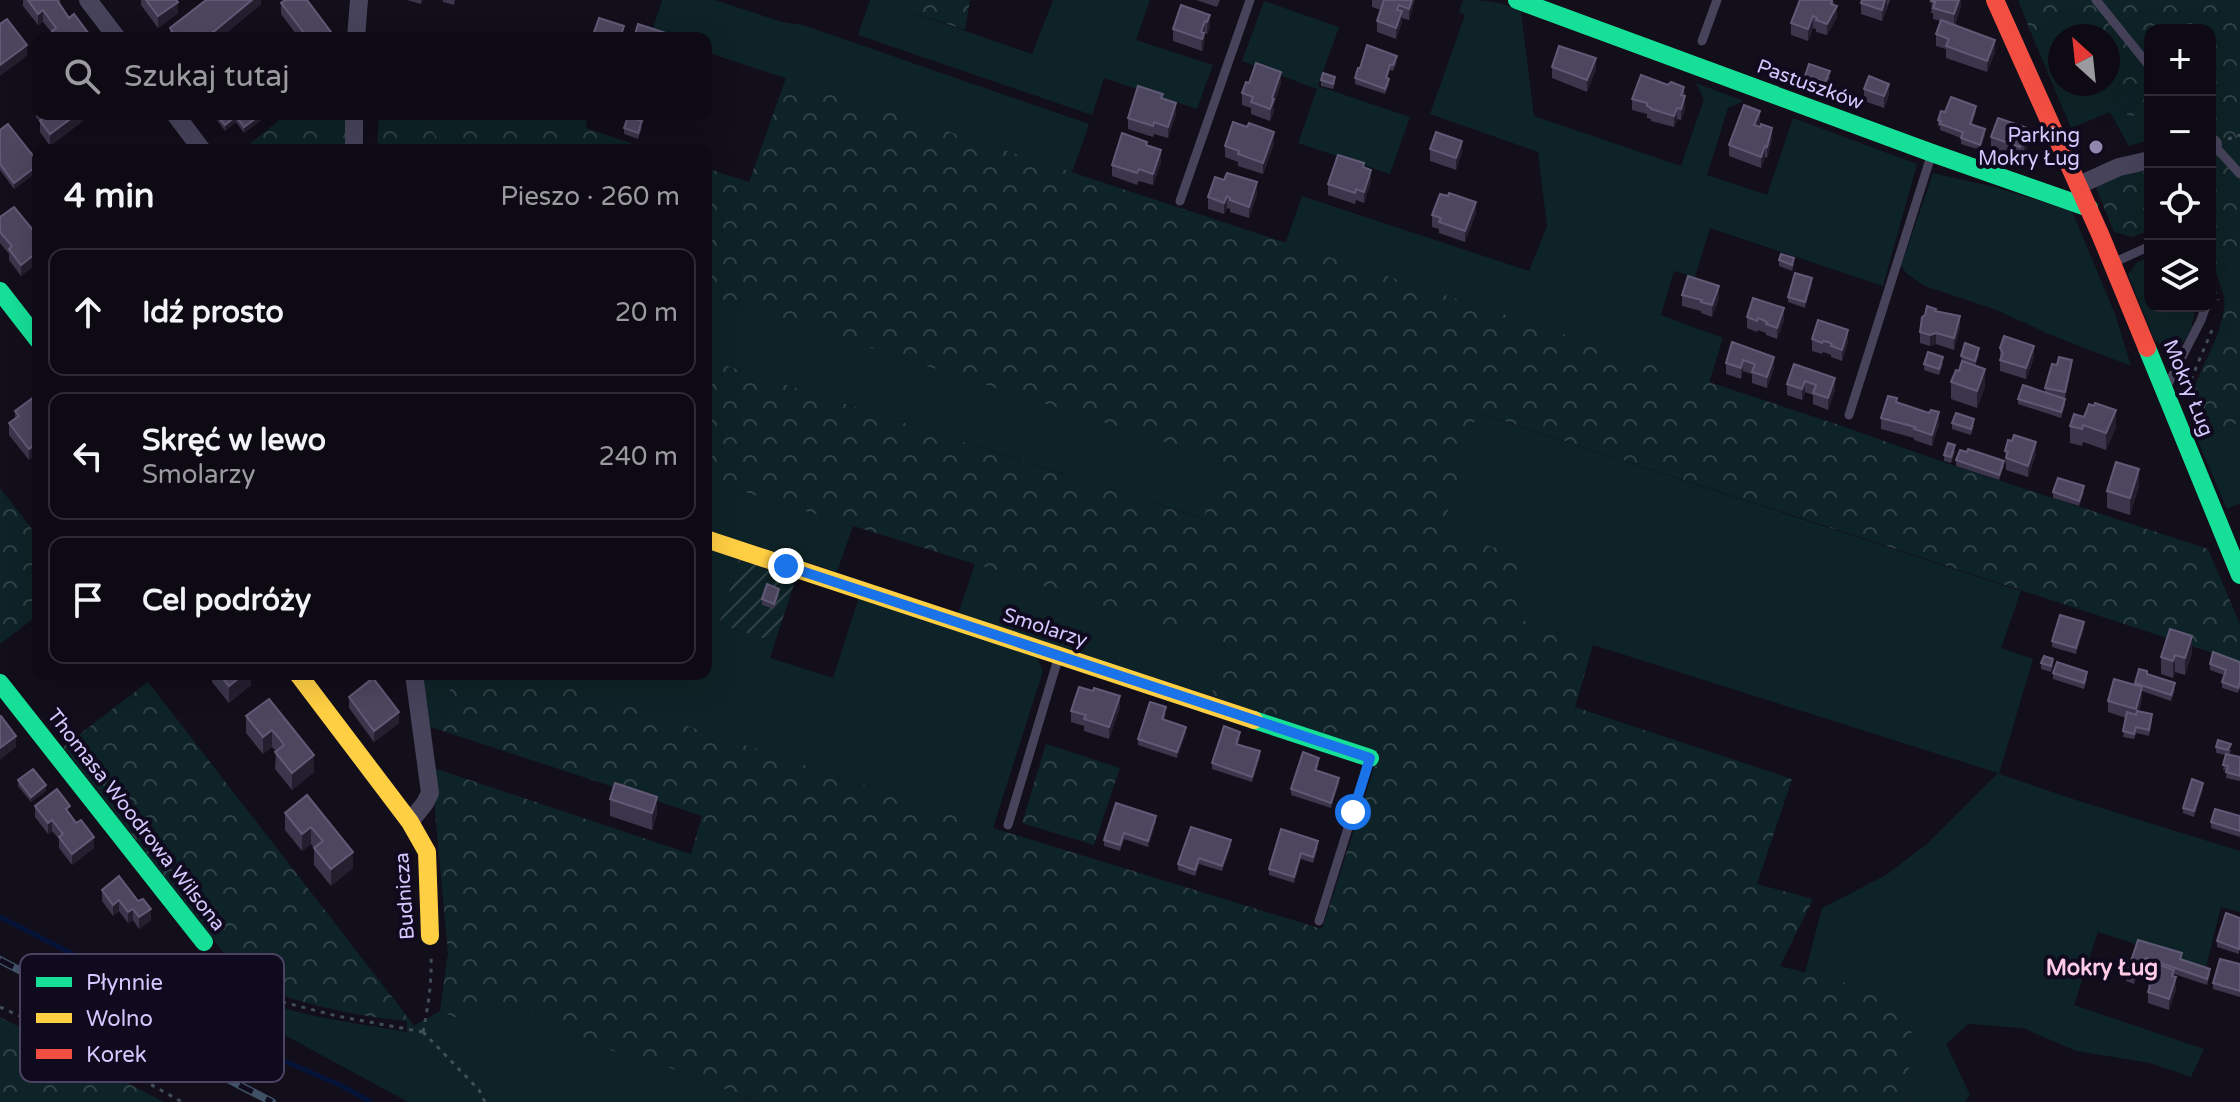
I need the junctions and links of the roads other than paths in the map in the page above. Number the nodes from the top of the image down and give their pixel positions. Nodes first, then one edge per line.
1 (88, 0) edge
2 (359, 0) edge
3 (1250, 0) edge
4 (1517, 0) edge
5 (1717, 0) edge
6 (1995, 0) edge
7 (2096, 0) edge
8 (112, 32) edge
9 (356, 32) edge
10 (1702, 41) dead end
11 (2144, 60) edge
12 (180, 120) edge
13 (354, 120) edge
14 (198, 144) edge
15 (354, 144) edge
16 (2216, 148) edge
17 (1932, 153) junction
18 (2144, 161) edge
19 (2240, 174) edge
20 (2079, 185) junction
21 (1180, 201) dead end
22 (2089, 208) junction
23 (2144, 249) edge
24 (2113, 264) junction
25 (0, 291) edge
26 (2204, 312) edge
27 (32, 332) edge
28 (2165, 391) junction
29 (1849, 415) dead end
30 (712, 541) edge
31 (2240, 575) edge
32 (1059, 656) junction
33 (303, 680) edge
34 (415, 680) edge
35 (0, 683) edge
36 (1370, 758) joint
37 (410, 822) junction
38 (1008, 825) dead end
39 (1319, 921) dead end
40 (430, 936) road end
41 (204, 942) road end

1 - 8 street
2 - 9 street
3 - 21 lane
4 - 17 street, Pastuszków
5 - 10 lane
6 - 20 street, Mokry Ług
7 - 11 lane
12 - 14 street
13 - 15 street
16 - 19 lane
17 - 22 street, Pastuszków
17 - 29 lane
18 - 20 street
20 - 22 street, Mokry Ług
22 - 24 street, Mokry Ług
23 - 24 lane
24 - 28 street, Mokry Ług
25 - 27 street
26 - 28 lane
28 - 31 street, Mokry Ług
30 - 32 street, Smolarzy
32 - 36 street, Smolarzy
32 - 38 lane
33 - 37 street
34 - 37 street, Budnicza
35 - 41 street, Thomasa Woodrowa Wilsona
36 - 39 lane
37 - 40 street, Budnicza

